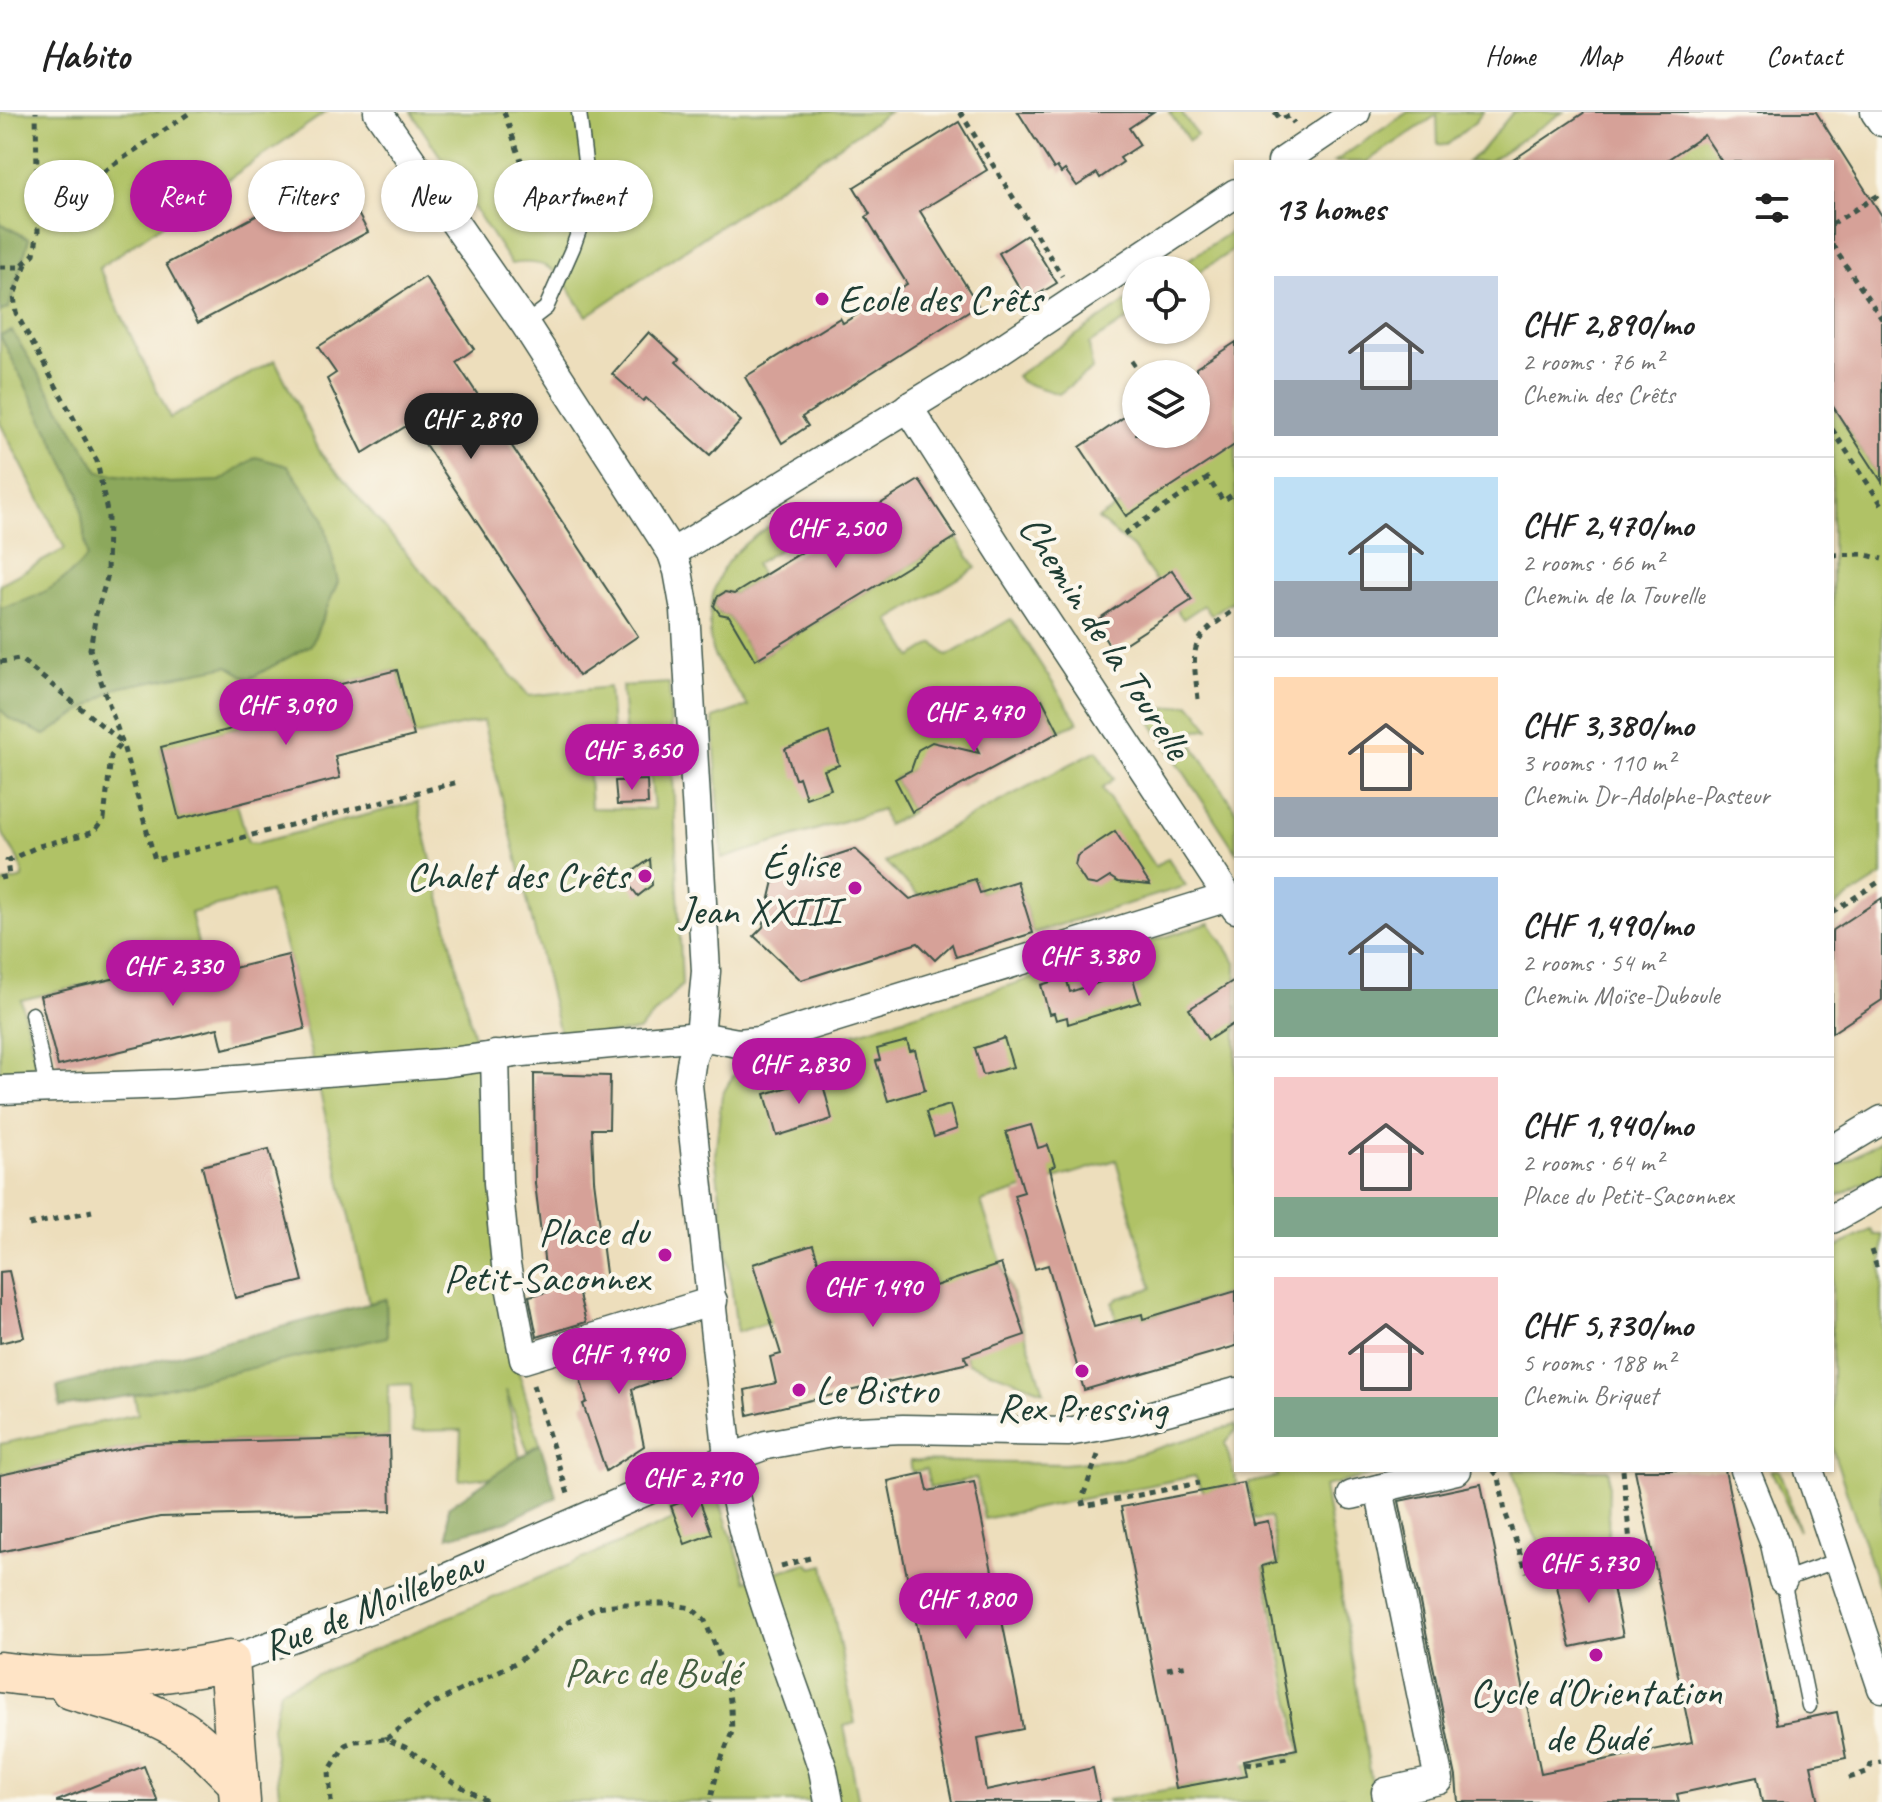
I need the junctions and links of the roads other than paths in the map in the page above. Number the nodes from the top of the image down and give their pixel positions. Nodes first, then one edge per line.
1 (378, 112) edge
2 (579, 112) edge
3 (1356, 112) edge
4 (1875, 112) edge
5 (1882, 122) edge
6 (1285, 160) edge
7 (1234, 194) edge
8 (525, 324) junction
9 (908, 407) junction
10 (672, 553) junction
11 (1232, 903) edge
12 (32, 1014) dead end
13 (700, 1036) junction
14 (495, 1055) junction
15 (47, 1088) junction
16 (0, 1090) edge
17 (1882, 1120) edge
18 (1834, 1149) edge
19 (1882, 1191) edge
20 (1834, 1218) edge
21 (713, 1301) junction
22 (1234, 1393) edge
23 (728, 1457) junction
24 (1449, 1472) edge
25 (1746, 1472) edge
26 (1810, 1472) edge
27 (1838, 1560) junction
28 (1783, 1580) junction
29 (229, 1661) junction
30 (16, 1675) edge
31 (1882, 1688) edge
32 (1809, 1706) dead end
33 (239, 1793) edge
34 (829, 1802) edge
35 (1388, 1802) edge

1 - 8 street
2 - 8 lane
3 - 6 street
4 - 5 street
7 - 9 street
8 - 10 street
9 - 10 street
9 - 11 street, Chemin de la Tourelle
10 - 13 street
11 - 13 street
12 - 15 lane
13 - 14 street
13 - 21 street
14 - 15 street
14 - 21 street
15 - 16 street
17 - 18 street
19 - 20 street
21 - 23 street
22 - 23 street, Rue de Moillebeau
23 - 29 street, Rue de Moillebeau
23 - 34 street
24 - 35 street
25 - 28 street
26 - 27 street
27 - 28 lane
27 - 31 street
28 - 32 lane
29 - 30 street, Rue de Moillebeau
29 - 33 street
30 - 33 street

